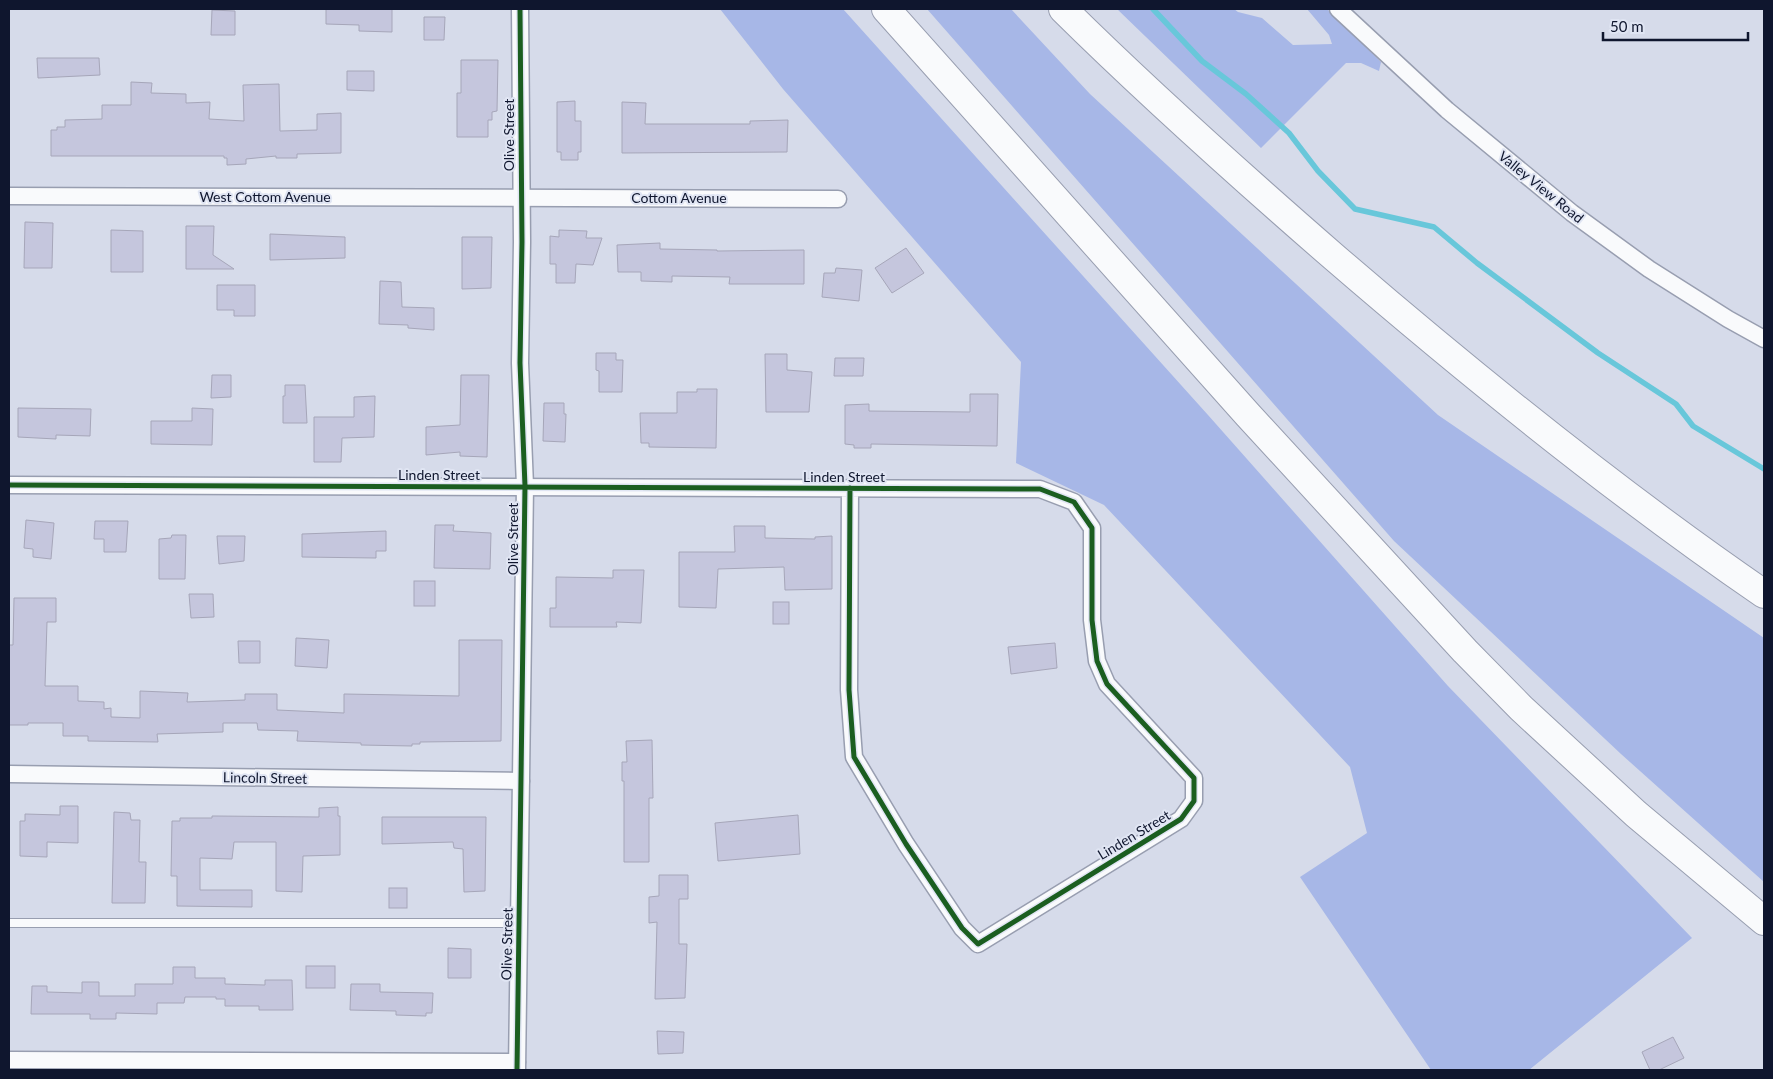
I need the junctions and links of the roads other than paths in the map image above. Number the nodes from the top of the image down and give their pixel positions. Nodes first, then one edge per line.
1 (520, 9) edge
2 (886, 9) edge
3 (1064, 9) edge
4 (1338, 9) edge
5 (9, 196) edge
6 (520, 198) junction
7 (838, 198) dead end
8 (1764, 339) edge
9 (9, 485) edge
10 (524, 486) junction
11 (850, 488) junction
12 (1764, 594) edge
13 (9, 774) edge
14 (521, 781) junction
15 (1764, 921) edge
16 (9, 923) edge
17 (518, 923) junction
18 (9, 1060) edge
19 (246, 1065) edge
20 (517, 1066) edge

1 - 6 street, Olive Street
2 - 15 highway
3 - 12 highway
4 - 8 street, Valley View Road
5 - 6 street, West Cottom Avenue
6 - 7 street, Cottom Avenue
6 - 10 street, Olive Street
9 - 10 street, Linden Street
10 - 11 street, Linden Street
10 - 14 street, Olive Street
11 - 11 street, Linden Street
13 - 14 street, Lincoln Street
14 - 17 street, Olive Street
16 - 17 lane
17 - 20 street, Olive Street
18 - 19 street
19 - 20 street

